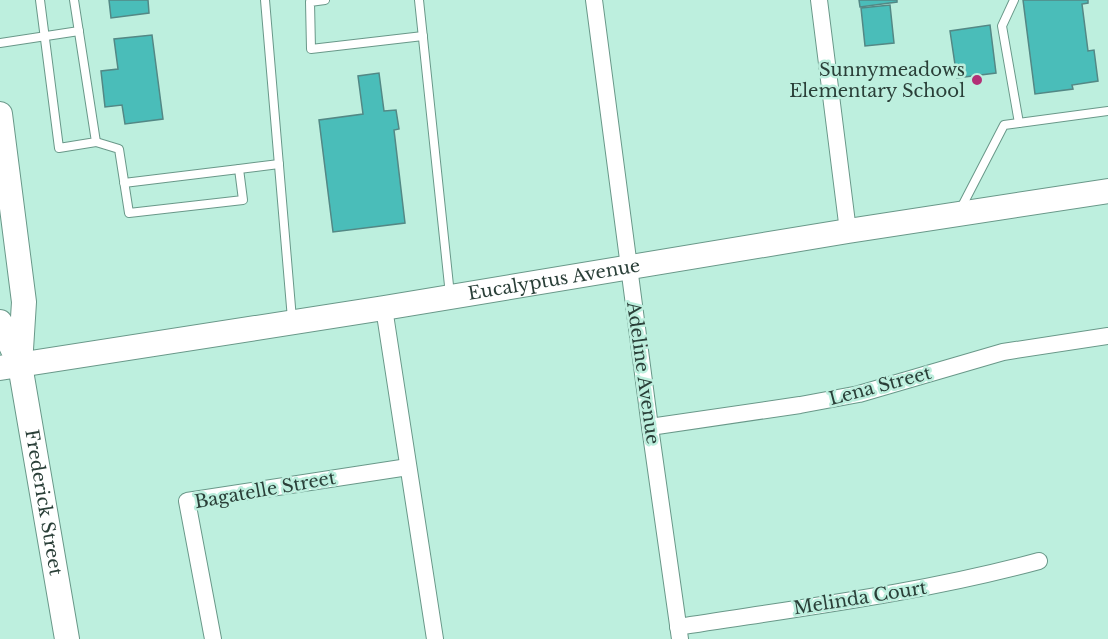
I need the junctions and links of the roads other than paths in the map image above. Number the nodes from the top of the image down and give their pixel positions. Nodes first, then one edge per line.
1 (40, 0) edge
2 (74, 0) edge
3 (265, 0) edge
4 (325, 0) edge
5 (419, 0) edge
6 (594, 0) edge
7 (819, 0) edge
8 (1014, 0) edge
9 (79, 31) junction
10 (44, 36) junction
11 (423, 36) junction
12 (0, 43) edge
13 (1108, 111) edge
14 (0, 114) edge
15 (1019, 123) junction
16 (96, 142) junction
17 (279, 164) junction
18 (239, 169) junction
19 (4, 177) edge
20 (124, 183) junction
21 (1108, 191) edge
22 (958, 214) junction
23 (848, 231) junction
24 (629, 268) junction
25 (451, 297) junction
26 (384, 309) junction
27 (0, 322) edge
28 (293, 323) junction
29 (1108, 336) edge
30 (10, 367) edge
31 (650, 427) junction
32 (408, 467) junction
33 (1039, 561) dead end
34 (679, 633) edge
35 (68, 639) edge
36 (213, 639) edge
37 (435, 639) edge

1 - 10 lane
2 - 9 lane
3 - 17 lane
4 - 11 lane
5 - 11 lane
6 - 24 street, Adeline Avenue
7 - 23 street
8 - 15 lane
9 - 10 lane
9 - 16 lane
10 - 12 lane
10 - 16 lane
11 - 25 lane
13 - 15 lane
14 - 19 street, Frederick Street
15 - 22 lane
16 - 20 lane
17 - 18 lane
17 - 28 lane
18 - 20 lane
18 - 20 lane
19 - 30 street, Frederick Street
21 - 22 street, Eucalyptus Avenue
22 - 23 street, Eucalyptus Avenue
23 - 24 street, Eucalyptus Avenue
24 - 25 street, Eucalyptus Avenue
24 - 31 street, Adeline Avenue
25 - 26 street, Eucalyptus Avenue
26 - 28 street, Eucalyptus Avenue
26 - 32 street
27 - 30 street, Frederick Street
28 - 30 street, Eucalyptus Avenue
29 - 31 street, Lena Street
30 - 35 street, Frederick Street
31 - 34 street, Adeline Avenue
32 - 36 street, Bagatelle Street
32 - 37 street
33 - 34 street, Melinda Court

